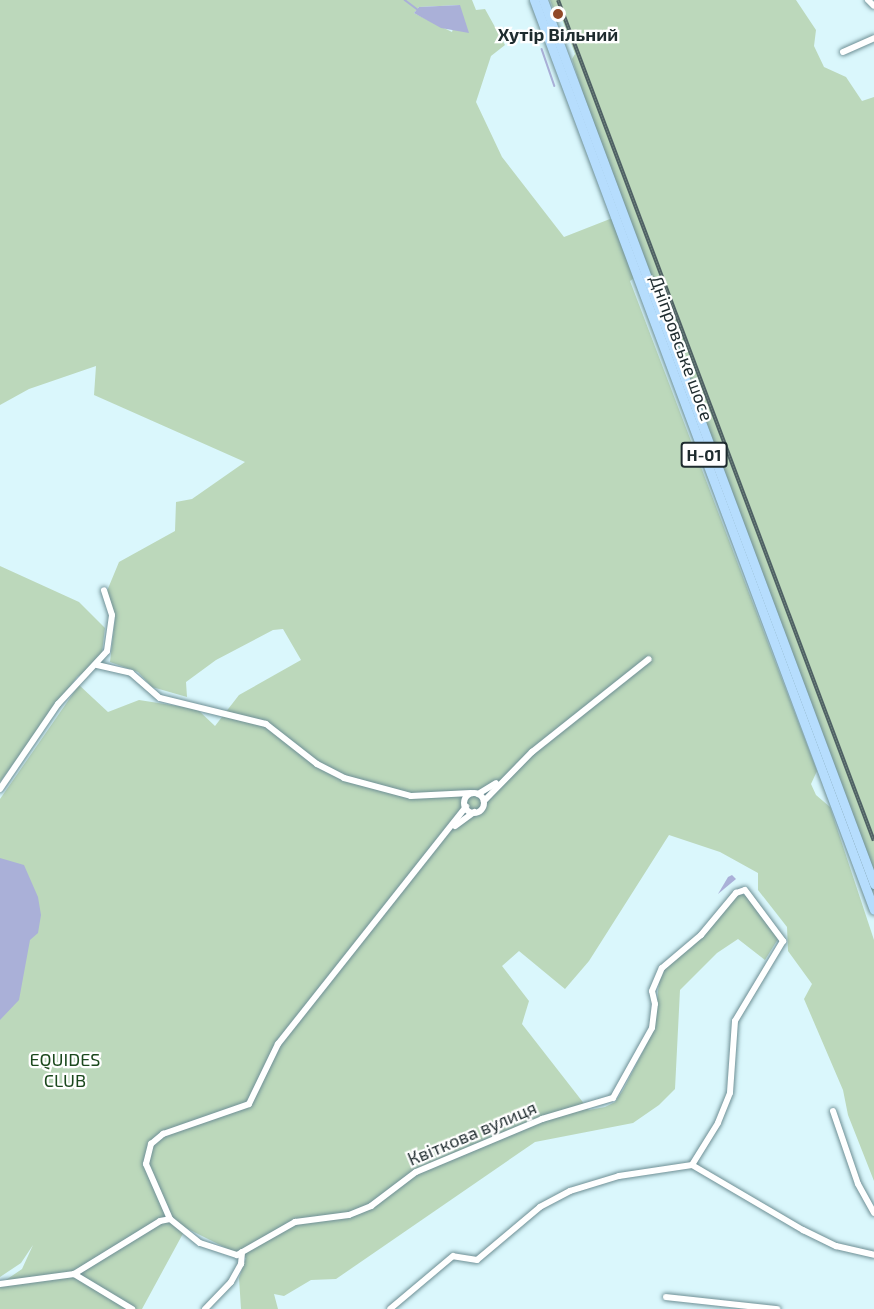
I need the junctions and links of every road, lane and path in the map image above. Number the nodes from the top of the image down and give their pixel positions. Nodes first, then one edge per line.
1 (534, 0) edge
2 (543, 0) edge
3 (868, 0) edge
4 (874, 6) edge
5 (874, 38) edge
6 (843, 52) dead end
7 (104, 590) dead end
8 (649, 659) dead end
9 (97, 665) junction
10 (499, 781) junction
11 (0, 789) edge
12 (475, 793) junction
13 (451, 794) junction
14 (484, 801) junction
15 (465, 805) junction
16 (474, 812) junction
17 (452, 829) junction
18 (874, 884) edge
19 (874, 910) edge
20 (833, 1111) dead end
21 (692, 1165) junction
22 (874, 1213) edge
23 (170, 1219) junction
24 (242, 1252) junction
25 (874, 1255) edge
26 (74, 1274) junction
27 (0, 1284) edge
28 (666, 1297) dead end
29 (132, 1309) edge
30 (205, 1309) edge
31 (390, 1309) edge
32 (777, 1309) edge

1 - 19 main road, Дніпровське шосе / Н-01
2 - 18 main road, Дніпровське шосе / Н-01
3 - 4 street
5 - 6 street
7 - 9 street
8 - 10 street
9 - 11 street
9 - 13 street
10 - 12 street
10 - 14 street
12 - 13 street
12 - 14 street
12 - 15 street
13 - 15 street
14 - 16 street
15 - 16 street
15 - 17 street
16 - 17 street
17 - 23 street
20 - 22 street
21 - 24 street, Квіткова вулиця
21 - 25 street
21 - 31 street
23 - 24 street
23 - 26 street
24 - 30 street
26 - 27 street
26 - 29 street
28 - 32 street

